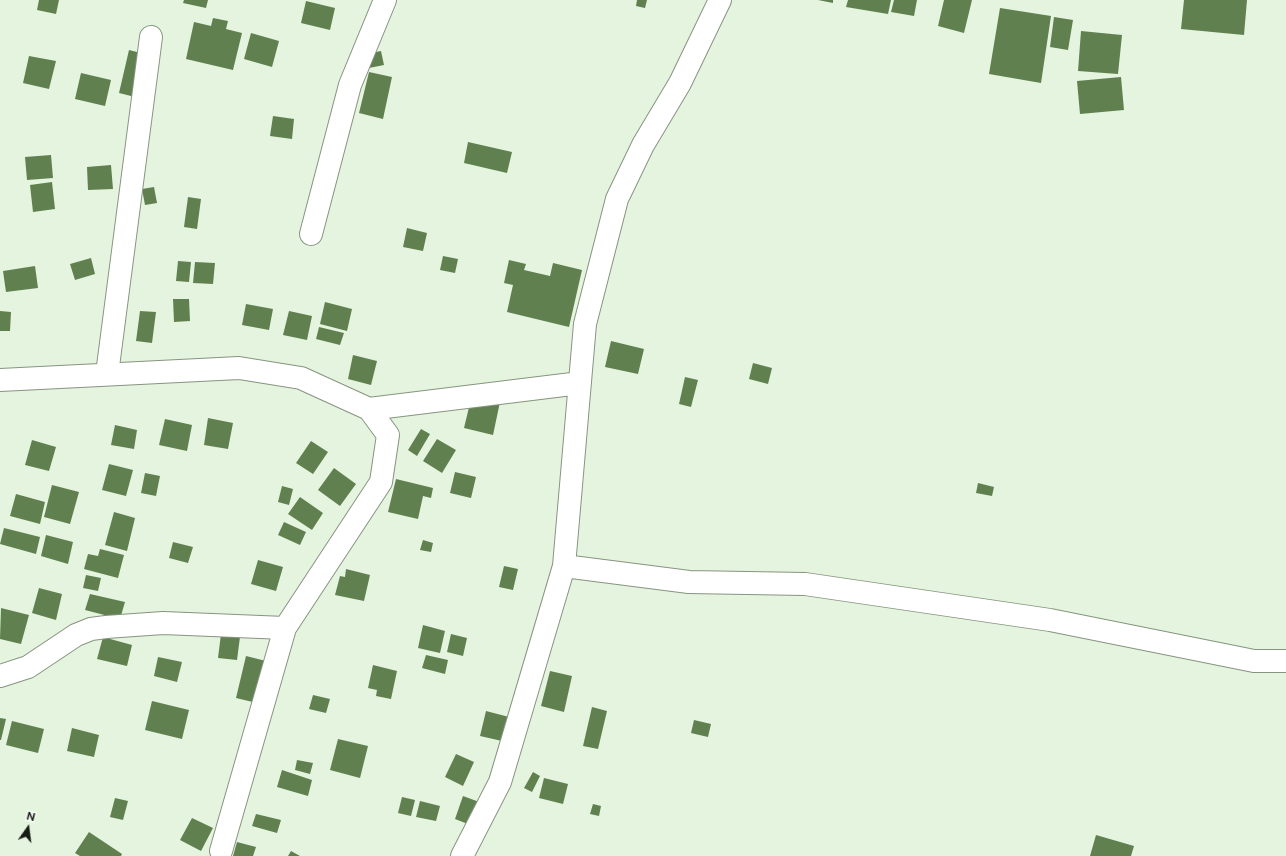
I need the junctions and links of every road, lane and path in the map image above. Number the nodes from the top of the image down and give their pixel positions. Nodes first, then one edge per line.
1 (385, 0) edge
2 (720, 0) edge
3 (151, 37) dead end
4 (311, 234) dead end
5 (107, 374) junction
6 (0, 380) edge
7 (580, 383) junction
8 (368, 409) junction
9 (564, 566) junction
10 (285, 628) junction
11 (1286, 661) edge
12 (0, 676) edge
13 (221, 851) dead end
14 (462, 856) edge

1 - 4 street
2 - 7 street
3 - 5 street
5 - 6 street
5 - 8 street
7 - 8 street
7 - 9 street
8 - 10 street
9 - 11 street
9 - 14 street
10 - 12 street
10 - 13 street

